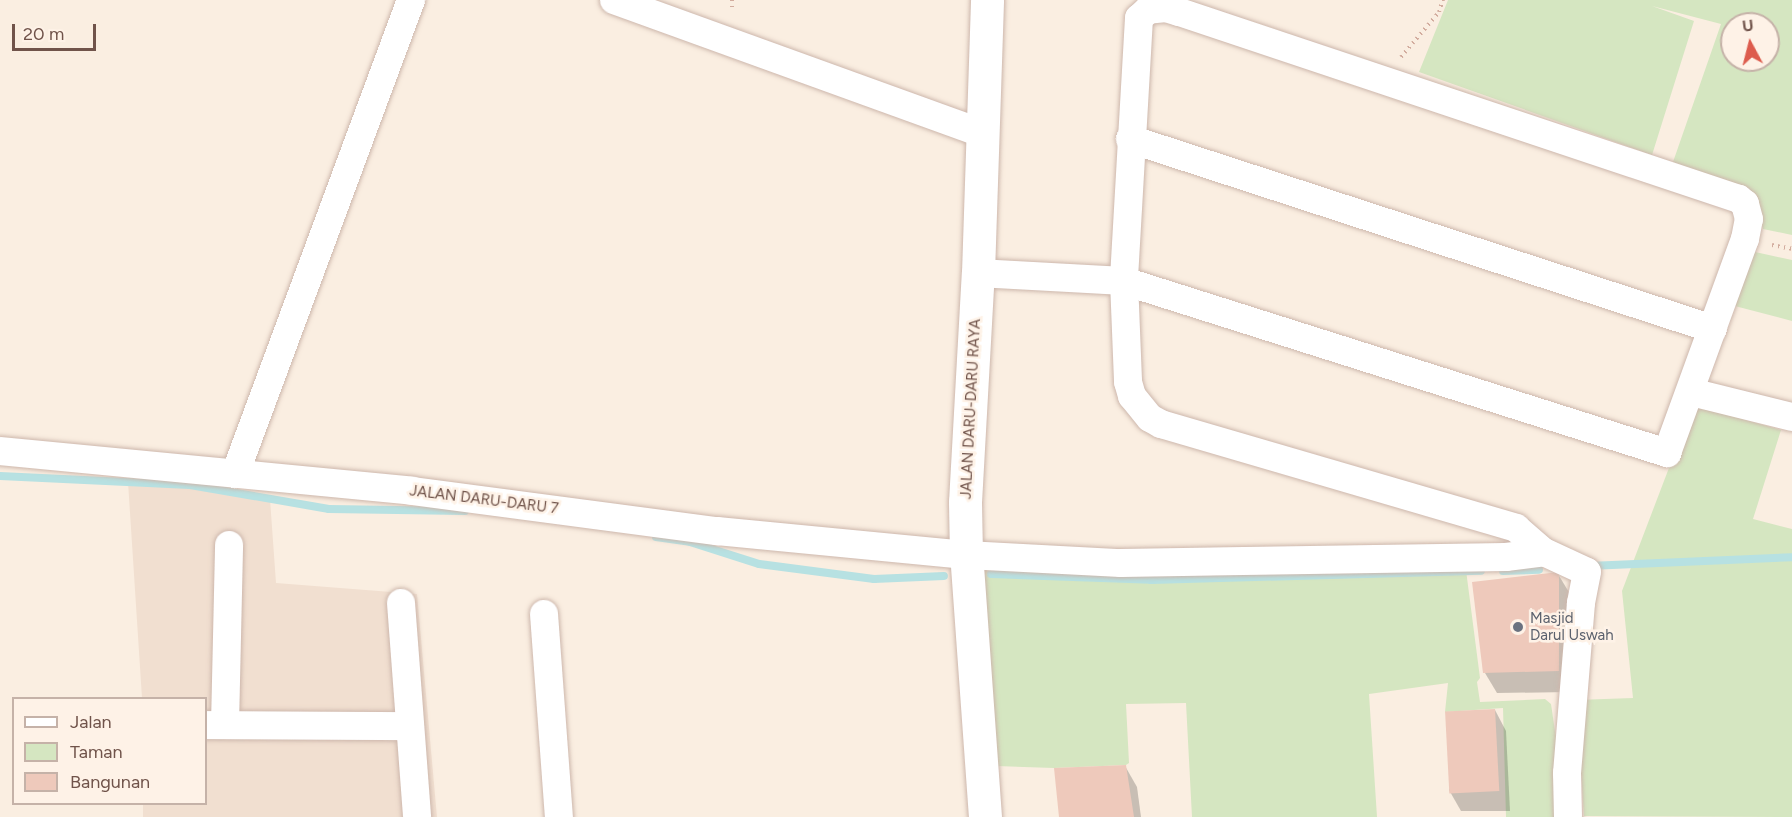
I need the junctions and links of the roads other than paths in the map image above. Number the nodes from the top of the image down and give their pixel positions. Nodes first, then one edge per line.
1 (411, 0) edge
2 (614, 0) edge
3 (987, 0) edge
4 (981, 133) junction
5 (1130, 139) junction
6 (978, 273) junction
7 (1124, 280) junction
8 (1713, 329) junction
9 (1690, 392) junction
10 (1792, 417) edge
11 (0, 452) edge
12 (235, 474) junction
13 (229, 546) dead end
14 (1544, 552) junction
15 (966, 555) junction
16 (401, 603) dead end
17 (544, 614) dead end
18 (215, 725) edge
19 (410, 726) junction
20 (417, 817) edge
21 (559, 817) edge
22 (985, 817) edge
23 (1568, 817) edge

1 - 12 street
2 - 4 street
3 - 4 main road, JALAN DARU-DARU RAYA
4 - 6 main road, JALAN DARU-DARU RAYA
5 - 7 street
5 - 8 street
5 - 8 street
6 - 7 street
6 - 15 main road, JALAN DARU-DARU RAYA
7 - 9 street
7 - 14 street
8 - 9 street
9 - 10 street
11 - 12 street, JALAN DARU-DARU 7
12 - 15 street, JALAN DARU-DARU 7
13 - 18 street
14 - 15 street, JALAN DARU-DARU 7
14 - 23 street
15 - 22 main road, JALAN DARU-DARU RAYA
16 - 19 street
17 - 21 street
18 - 19 street
19 - 20 street

